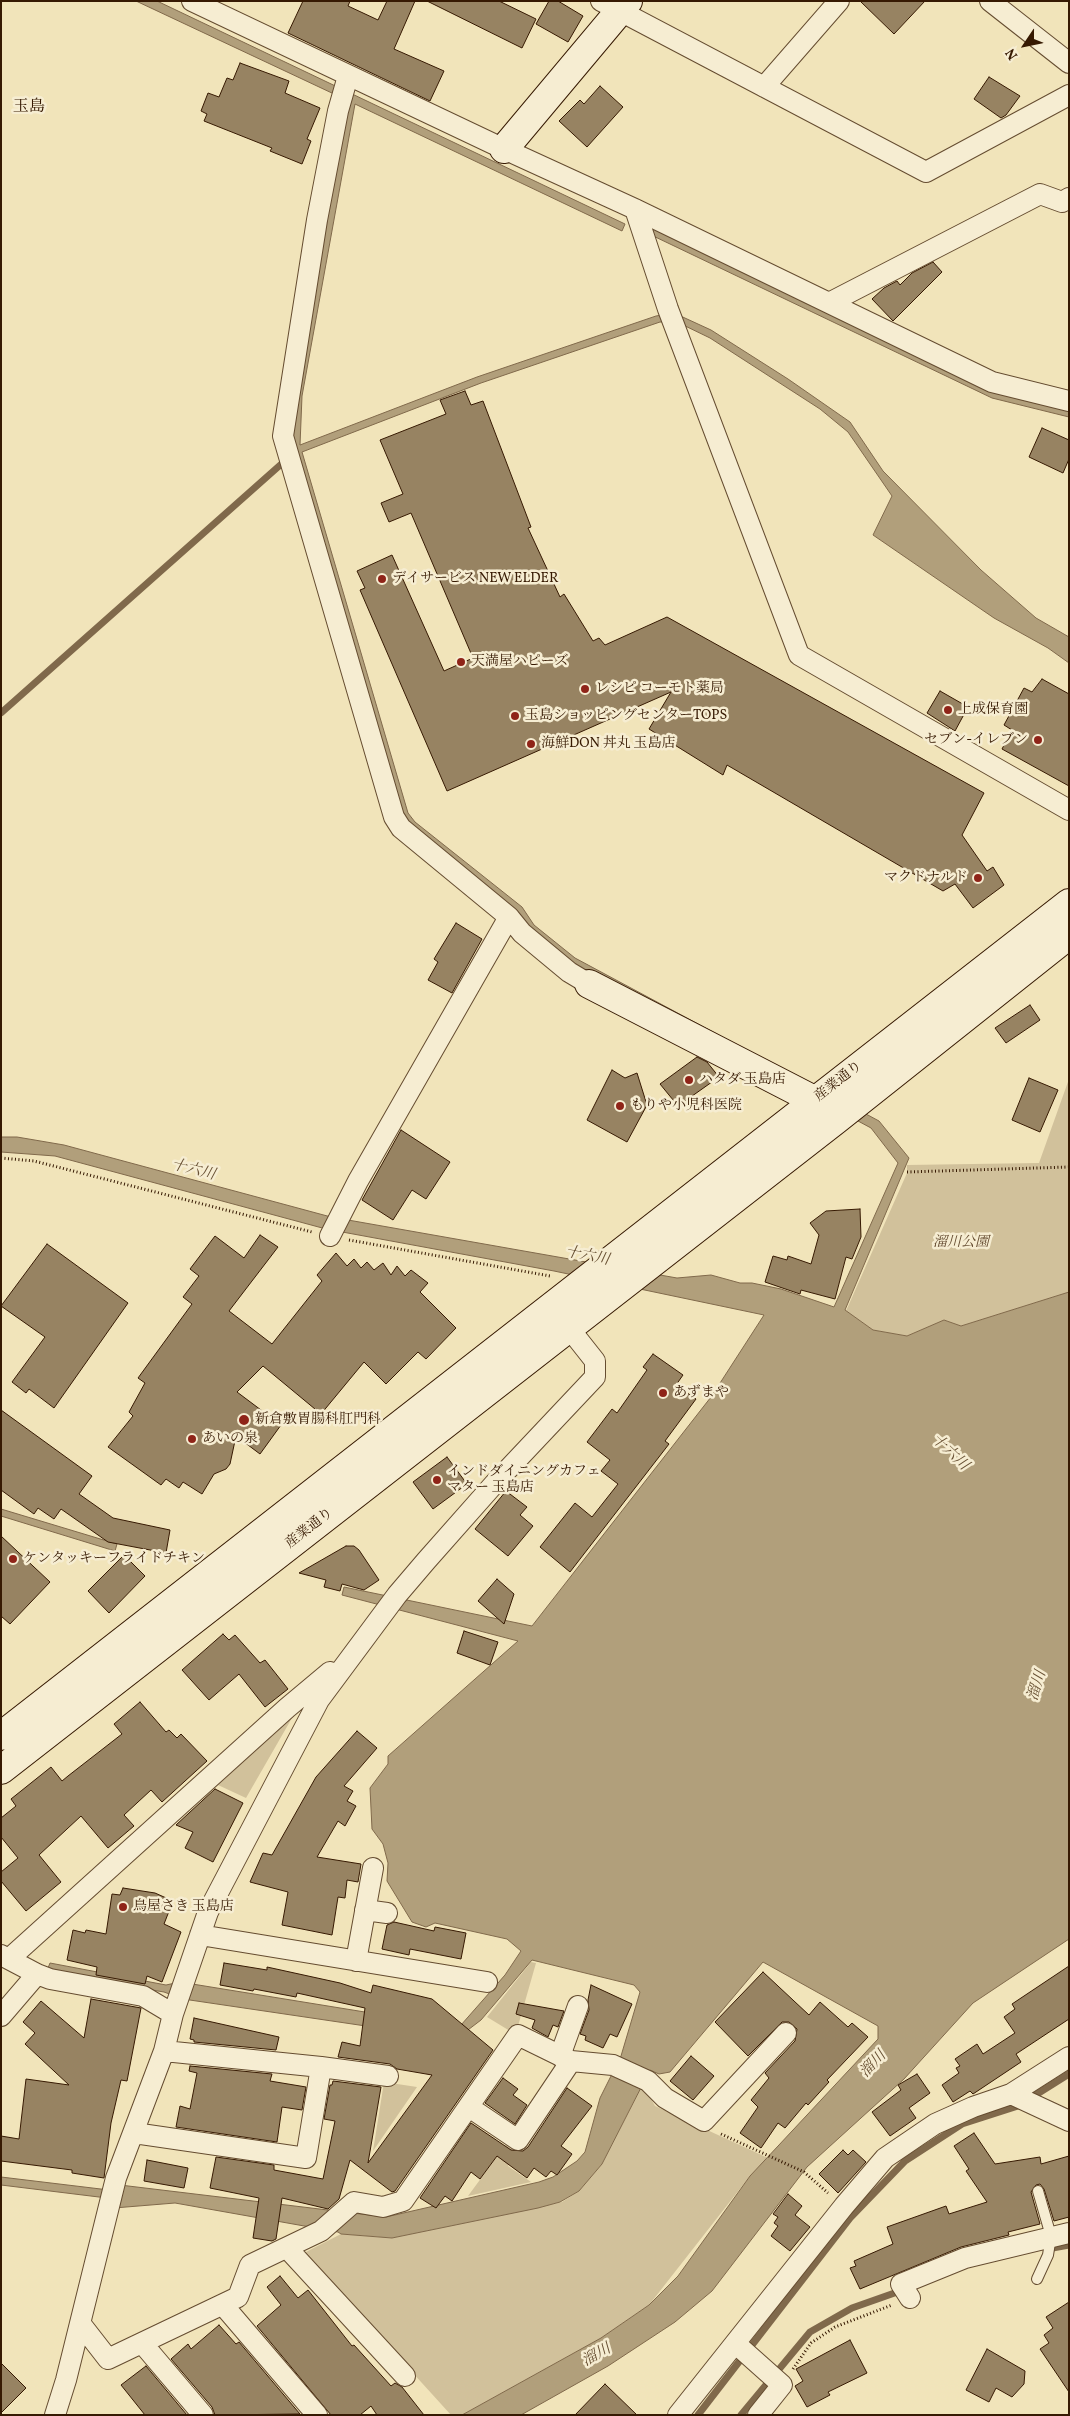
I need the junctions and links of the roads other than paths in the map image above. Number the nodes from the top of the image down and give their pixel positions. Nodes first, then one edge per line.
1 (192, 1) edge
2 (838, 1) edge
3 (990, 1) edge
4 (616, 5) edge
5 (1069, 63) edge
6 (348, 76) junction
7 (764, 87) junction
8 (1069, 95) edge
9 (504, 149) junction
10 (1069, 198) edge
11 (635, 209) junction
12 (829, 303) junction
13 (1069, 401) edge
14 (1069, 810) edge
15 (1069, 903) edge
16 (509, 917) junction
17 (1069, 935) edge
18 (589, 984) joint
19 (816, 1100) junction
20 (330, 1236) road end
21 (552, 1307) junction
22 (569, 1328) junction
23 (355, 1651) junction
24 (1, 1736) edge
25 (1, 1770) edge
26 (373, 1868) dead end
27 (366, 1910) junction
28 (387, 1913) dead end
29 (200, 1935) junction
30 (5, 1957) edge
31 (356, 1961) junction
32 (37, 1974) junction
33 (486, 1982) dead end
34 (578, 2006) dead end
35 (173, 2014) junction
36 (1, 2016) edge
37 (786, 2032) dead end
38 (164, 2051) junction
39 (1069, 2057) edge
40 (565, 2059) junction
41 (320, 2067) junction
42 (388, 2076) dead end
43 (1011, 2094) junction
44 (469, 2107) junction
45 (1069, 2121) edge
46 (134, 2133) junction
47 (1038, 2191) dead end
48 (1055, 2240) edge
49 (287, 2248) junction
50 (1037, 2279) dead end
51 (906, 2292) dead end
52 (223, 2305) junction
53 (80, 2323) junction
54 (142, 2343) junction
55 (743, 2351) junction
56 (404, 2376) dead end
57 (761, 2411) edge
58 (55, 2415) edge
59 (204, 2415) edge
60 (317, 2415) edge
61 (678, 2415) edge

1 - 6 street
2 - 7 street
3 - 5 street
4 - 7 street
4 - 9 street
6 - 9 street
6 - 16 street
7 - 8 street
9 - 11 street
10 - 12 street
11 - 12 street
11 - 14 street
12 - 13 street
15 - 19 street, 産業通り
16 - 18 street
16 - 20 street
17 - 22 street, 産業通り
18 - 19 street
19 - 21 street, 産業通り
21 - 22 street
21 - 24 street, 産業通り
22 - 23 street
22 - 25 street, 産業通り
23 - 29 street
23 - 30 street
26 - 27 street
27 - 28 street
27 - 31 street
29 - 31 street
29 - 35 street
30 - 32 street
31 - 33 street
32 - 35 street
32 - 36 street
34 - 40 street
35 - 38 street
37 - 40 street
38 - 41 street
38 - 46 street
39 - 43 street
40 - 44 street
40 - 44 street
41 - 42 street
41 - 46 street
43 - 45 street
43 - 55 street
44 - 49 street
46 - 53 street
47 - 48 lane
48 - 50 lane
48 - 51 street
49 - 52 street
49 - 56 street
52 - 54 street
52 - 60 street
53 - 54 street
53 - 58 street
54 - 59 street
55 - 57 street
55 - 61 street

